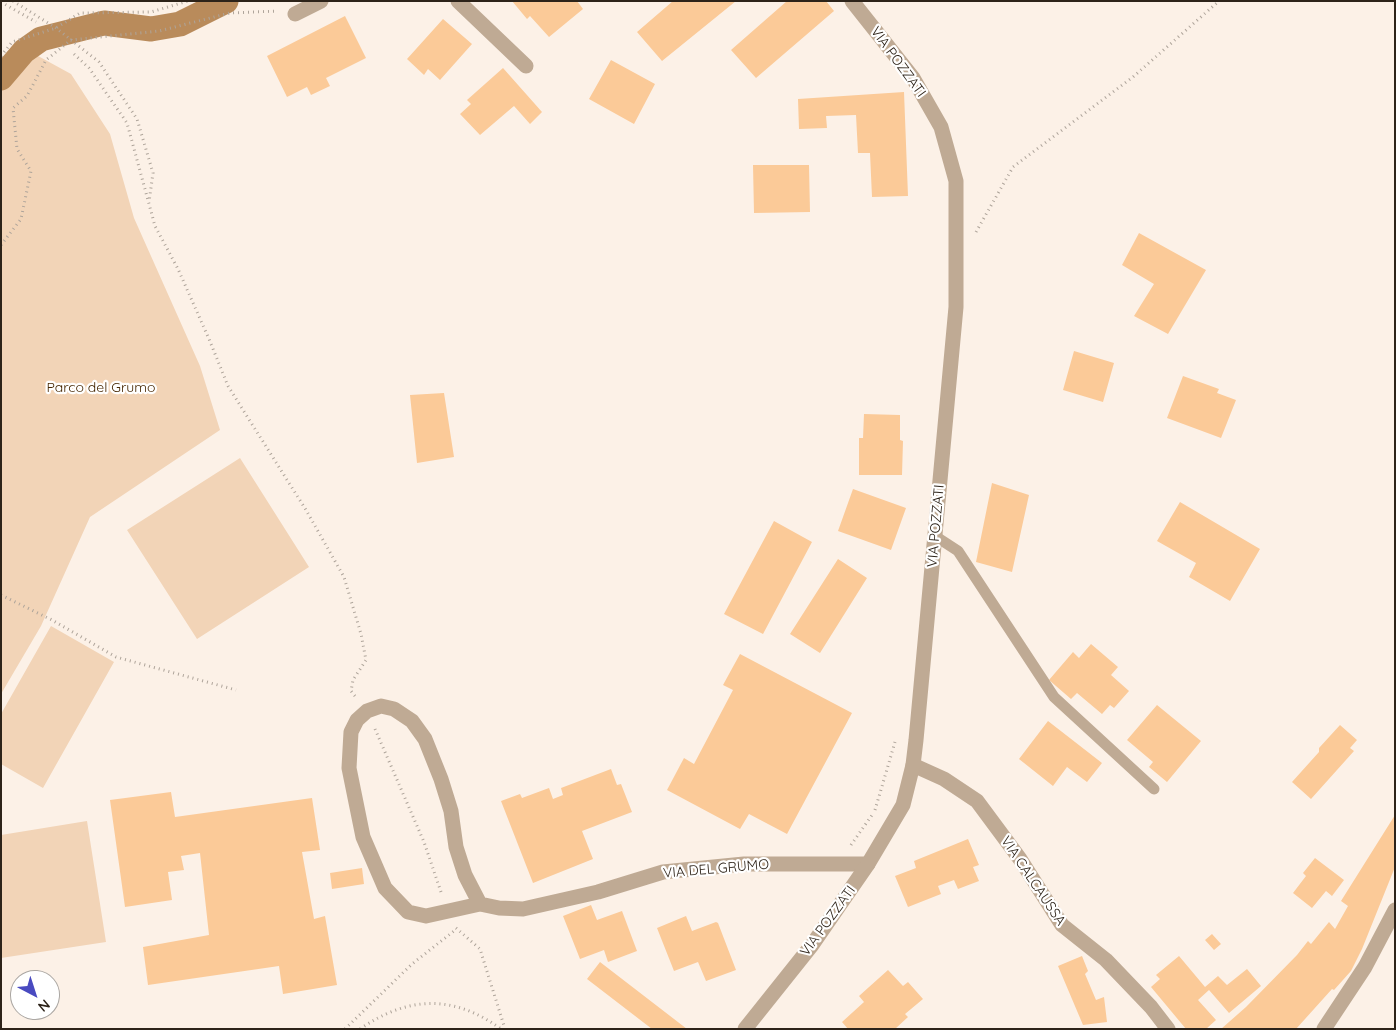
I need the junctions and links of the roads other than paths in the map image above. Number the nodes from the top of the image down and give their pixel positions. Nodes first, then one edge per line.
1 (321, 1) edge
2 (458, 1) edge
3 (852, 1) edge
4 (295, 14) road end
5 (526, 66) dead end
6 (935, 536) junction
7 (913, 766) junction
8 (1154, 790) dead end
9 (868, 864) junction
10 (480, 904) junction
11 (1395, 910) edge
12 (745, 1029) edge
13 (1168, 1029) edge
14 (1324, 1029) edge

1 - 4 street
2 - 5 street
3 - 6 street, VIA POZZATI
6 - 7 street, VIA POZZATI
6 - 8 lane
7 - 9 street, VIA POZZATI
7 - 13 street, VIA CALCAUSSA
9 - 10 street, VIA DEL GRUMO
9 - 12 street, VIA POZZATI
10 - 10 street, VIA DEL GRUMO
11 - 14 street

